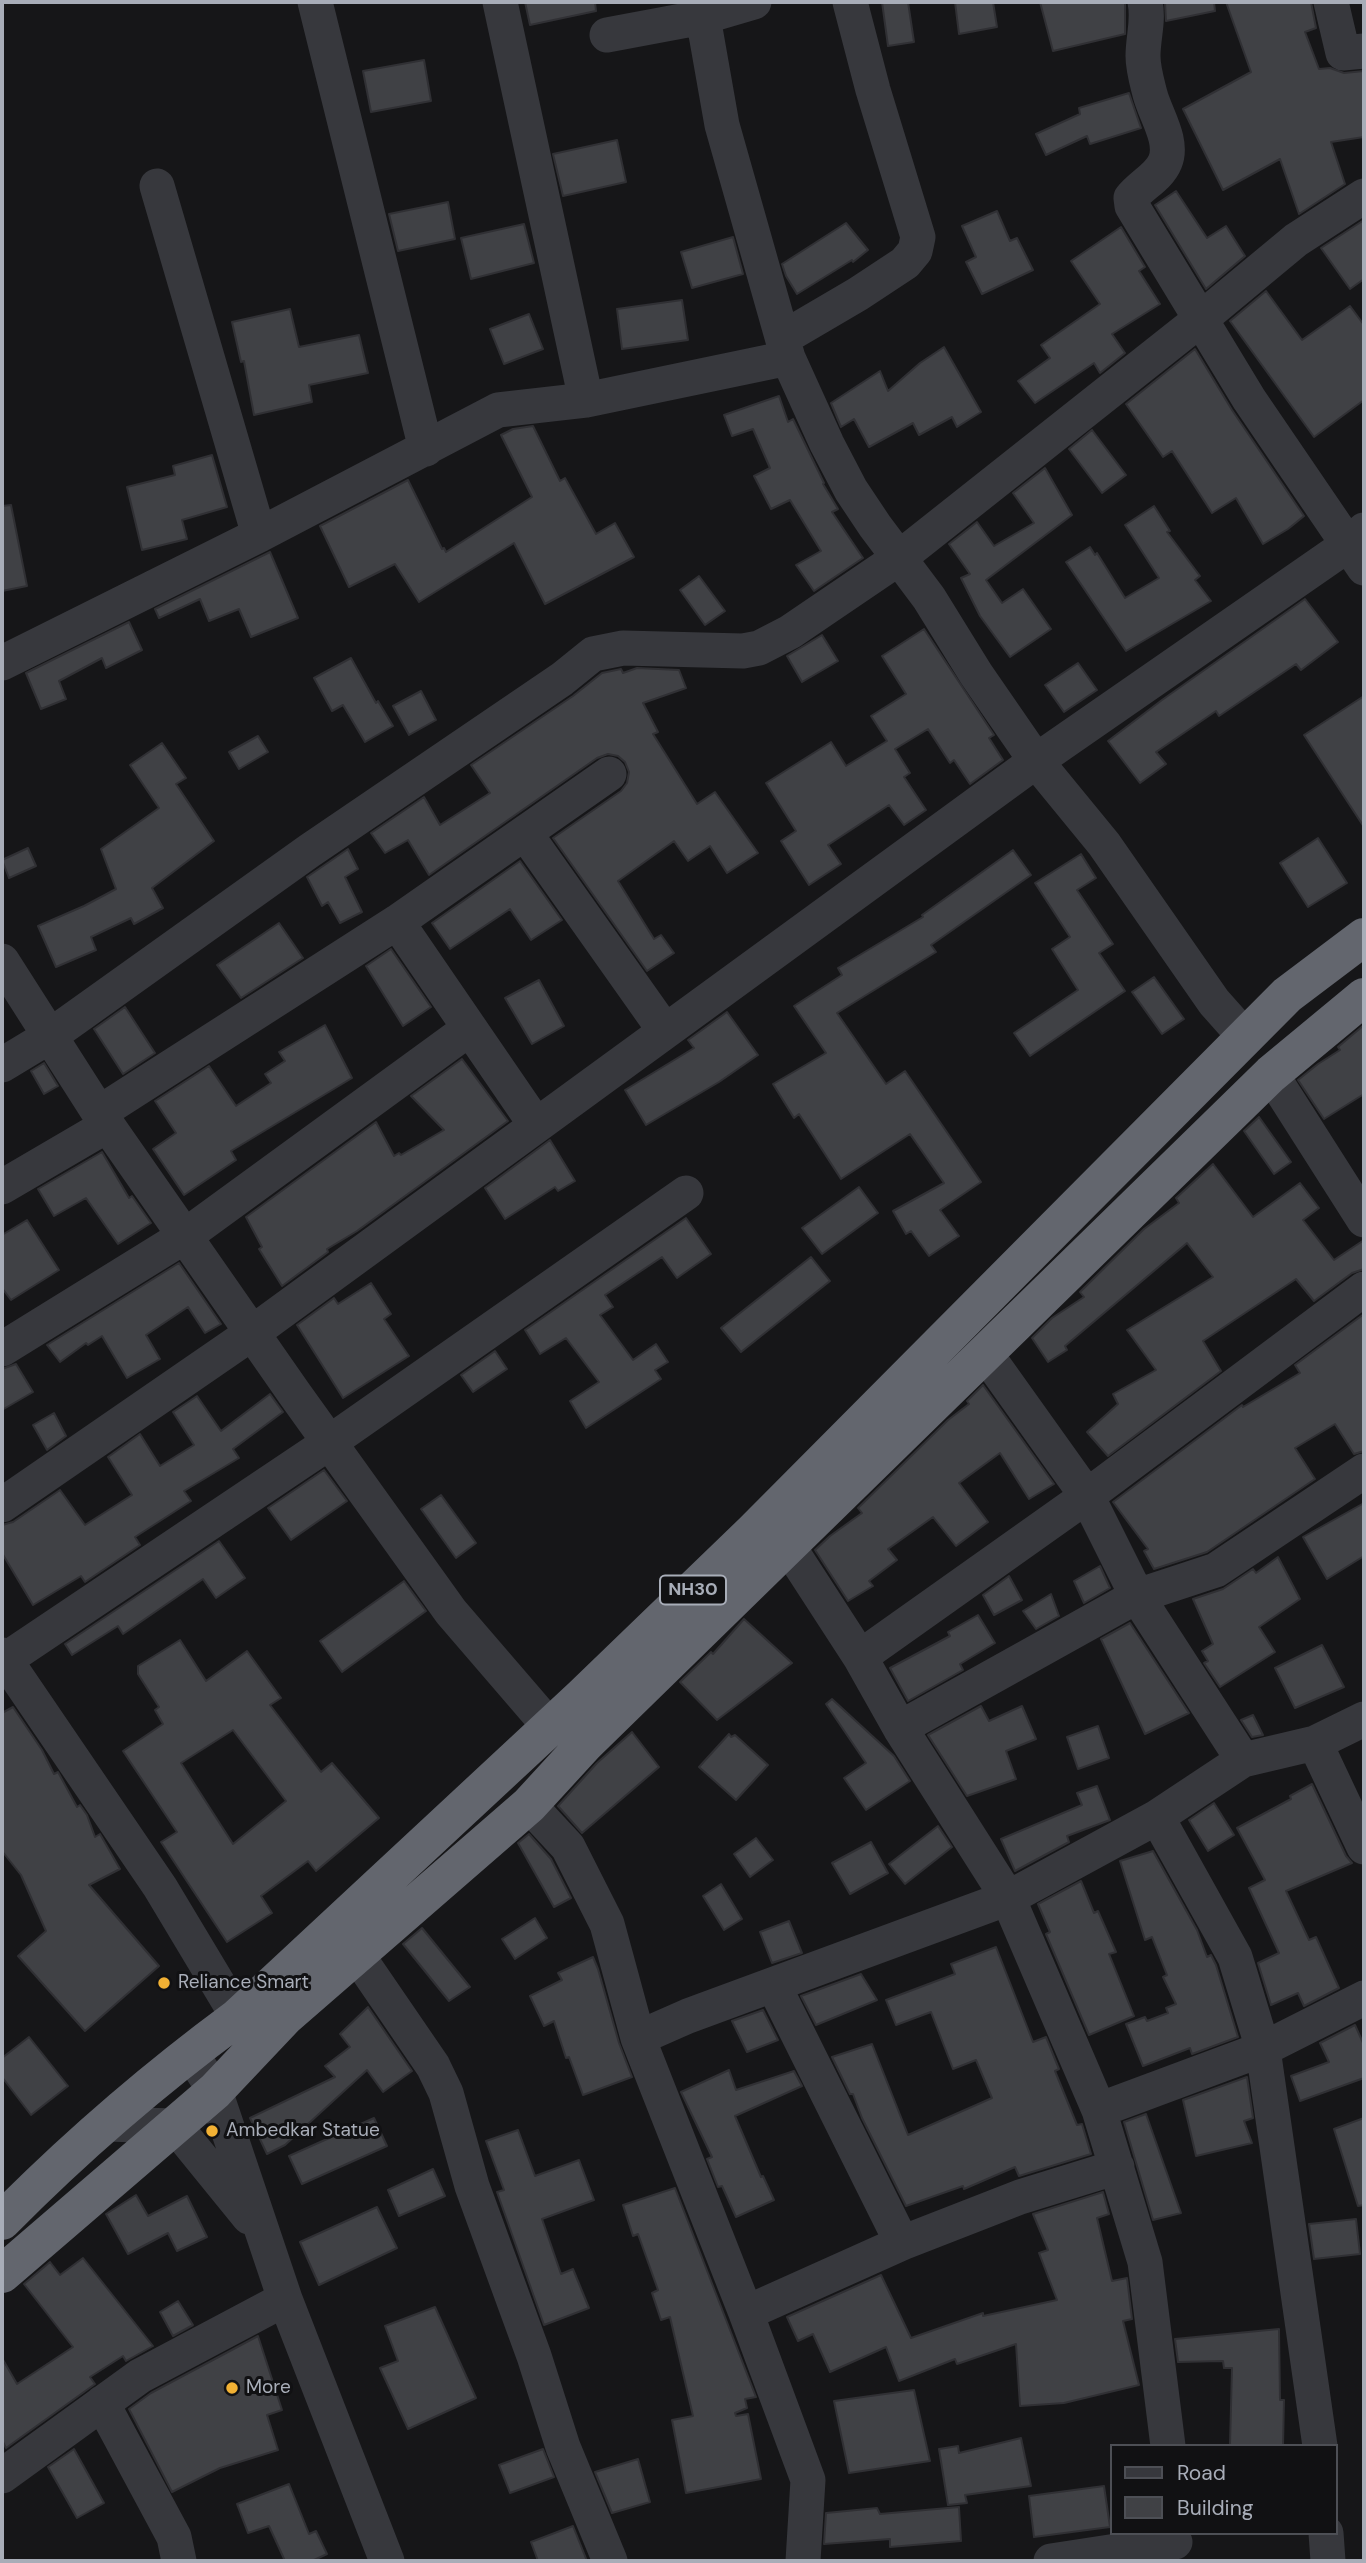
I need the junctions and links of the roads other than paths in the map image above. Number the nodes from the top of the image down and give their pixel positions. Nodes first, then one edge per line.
1 (314, 2) edge
2 (500, 2) edge
3 (754, 2) edge
4 (850, 2) edge
5 (1145, 2) edge
6 (1332, 2) edge
7 (703, 17) junction
8 (607, 35) dead end
9 (1364, 51) edge
10 (157, 186) dead end
11 (1364, 196) edge
12 (1202, 318) junction
13 (786, 348) junction
14 (586, 400) junction
15 (426, 449) junction
16 (259, 535) junction
17 (1359, 547) edge
18 (900, 558) junction
19 (2, 663) edge
20 (1036, 761) junction
21 (609, 774) dead end
22 (524, 833) junction
23 (397, 922) junction
24 (1364, 937) edge
25 (2, 961) edge
26 (1364, 997) edge
27 (469, 1029) junction
28 (665, 1031) junction
29 (50, 1036) junction
30 (1246, 1038) junction
31 (2, 1065) edge
32 (1271, 1074) junction
33 (103, 1119) junction
34 (536, 1125) junction
35 (2, 1187) edge
36 (686, 1193) dead end
37 (1364, 1220) edge
38 (185, 1236) junction
39 (1364, 1289) edge
40 (253, 1333) junction
41 (2, 1349) edge
42 (985, 1353) junction
43 (330, 1442) junction
44 (1364, 1471) edge
45 (1087, 1496) junction
46 (2, 1505) edge
47 (788, 1546) junction
48 (1137, 1596) junction
49 (860, 1657) junction
50 (3, 1658) edge
51 (1364, 1719) edge
52 (550, 1727) junction
53 (900, 1728) junction
54 (1315, 1744) junction
55 (1243, 1760) junction
56 (529, 1805) junction
57 (1157, 1816) junction
58 (1364, 1847) edge
59 (1008, 1898) junction
60 (357, 1955) junction
61 (774, 1986) junction
62 (1364, 1998) edge
63 (238, 2017) junction
64 (638, 2038) junction
65 (1263, 2049) junction
66 (190, 2052) junction
67 (215, 2091) junction
68 (1099, 2110) junction
69 (104, 2124) junction
70 (175, 2126) junction
71 (1117, 2167) junction
72 (2, 2221) edge
73 (262, 2233) junction
74 (902, 2243) junction
75 (2, 2274) edge
76 (285, 2299) junction
77 (746, 2313) junction
78 (102, 2403) junction
79 (1168, 2444) edge
80 (1320, 2444) edge
81 (2, 2476) edge
82 (1326, 2535) edge
83 (1175, 2546) edge
84 (180, 2561) edge
85 (387, 2561) edge
86 (610, 2561) edge
87 (803, 2561) edge
88 (1051, 2561) edge
89 (1328, 2561) edge

1 - 15 street
2 - 14 street
3 - 7 street
4 - 13 street
5 - 12 street
6 - 9 street
7 - 8 street
7 - 13 street
10 - 16 street
11 - 12 street
12 - 17 street
12 - 18 street
13 - 14 street
13 - 18 street
14 - 15 street
15 - 16 street
16 - 19 street
17 - 20 street
18 - 20 street
18 - 29 street
20 - 28 street
20 - 30 street
21 - 22 street
22 - 23 street
22 - 28 street
23 - 27 street
23 - 33 street
24 - 30 highway, NH30
25 - 29 street
26 - 32 highway, NH30
27 - 34 street
27 - 38 street
28 - 34 street
29 - 31 street
29 - 33 street
30 - 52 highway, NH30
32 - 37 street
32 - 42 highway, NH30
33 - 35 street
33 - 38 street
34 - 40 street
36 - 43 street
38 - 40 street
38 - 41 street
39 - 45 street
40 - 43 street
40 - 46 street
42 - 45 street
42 - 47 highway, NH30
43 - 50 street
43 - 52 street
44 - 48 street
45 - 48 street
45 - 49 street
47 - 49 street
47 - 56 highway, NH30
48 - 53 street
48 - 55 street
49 - 53 street
50 - 63 street
51 - 54 street
52 - 63 highway, NH30
53 - 59 street
54 - 55 street
54 - 58 street
55 - 57 street
56 - 60 highway, NH30
56 - 64 street
57 - 59 street
57 - 65 street
59 - 61 street
59 - 68 street
60 - 67 highway, NH30
60 - 86 street
61 - 64 street
61 - 74 street
62 - 65 street
63 - 66 highway, NH30
64 - 77 street
65 - 68 street
65 - 80 street
66 - 67 street
66 - 69 highway, NH30
67 - 70 highway, NH30
67 - 73 street
68 - 71 street
69 - 70 street
69 - 72 highway, NH30
70 - 73 street
70 - 75 highway, NH30
71 - 74 street
71 - 79 street
73 - 76 street
74 - 77 street
76 - 78 street
76 - 85 street
77 - 87 street
78 - 81 street
78 - 84 street
82 - 89 street
83 - 88 street

